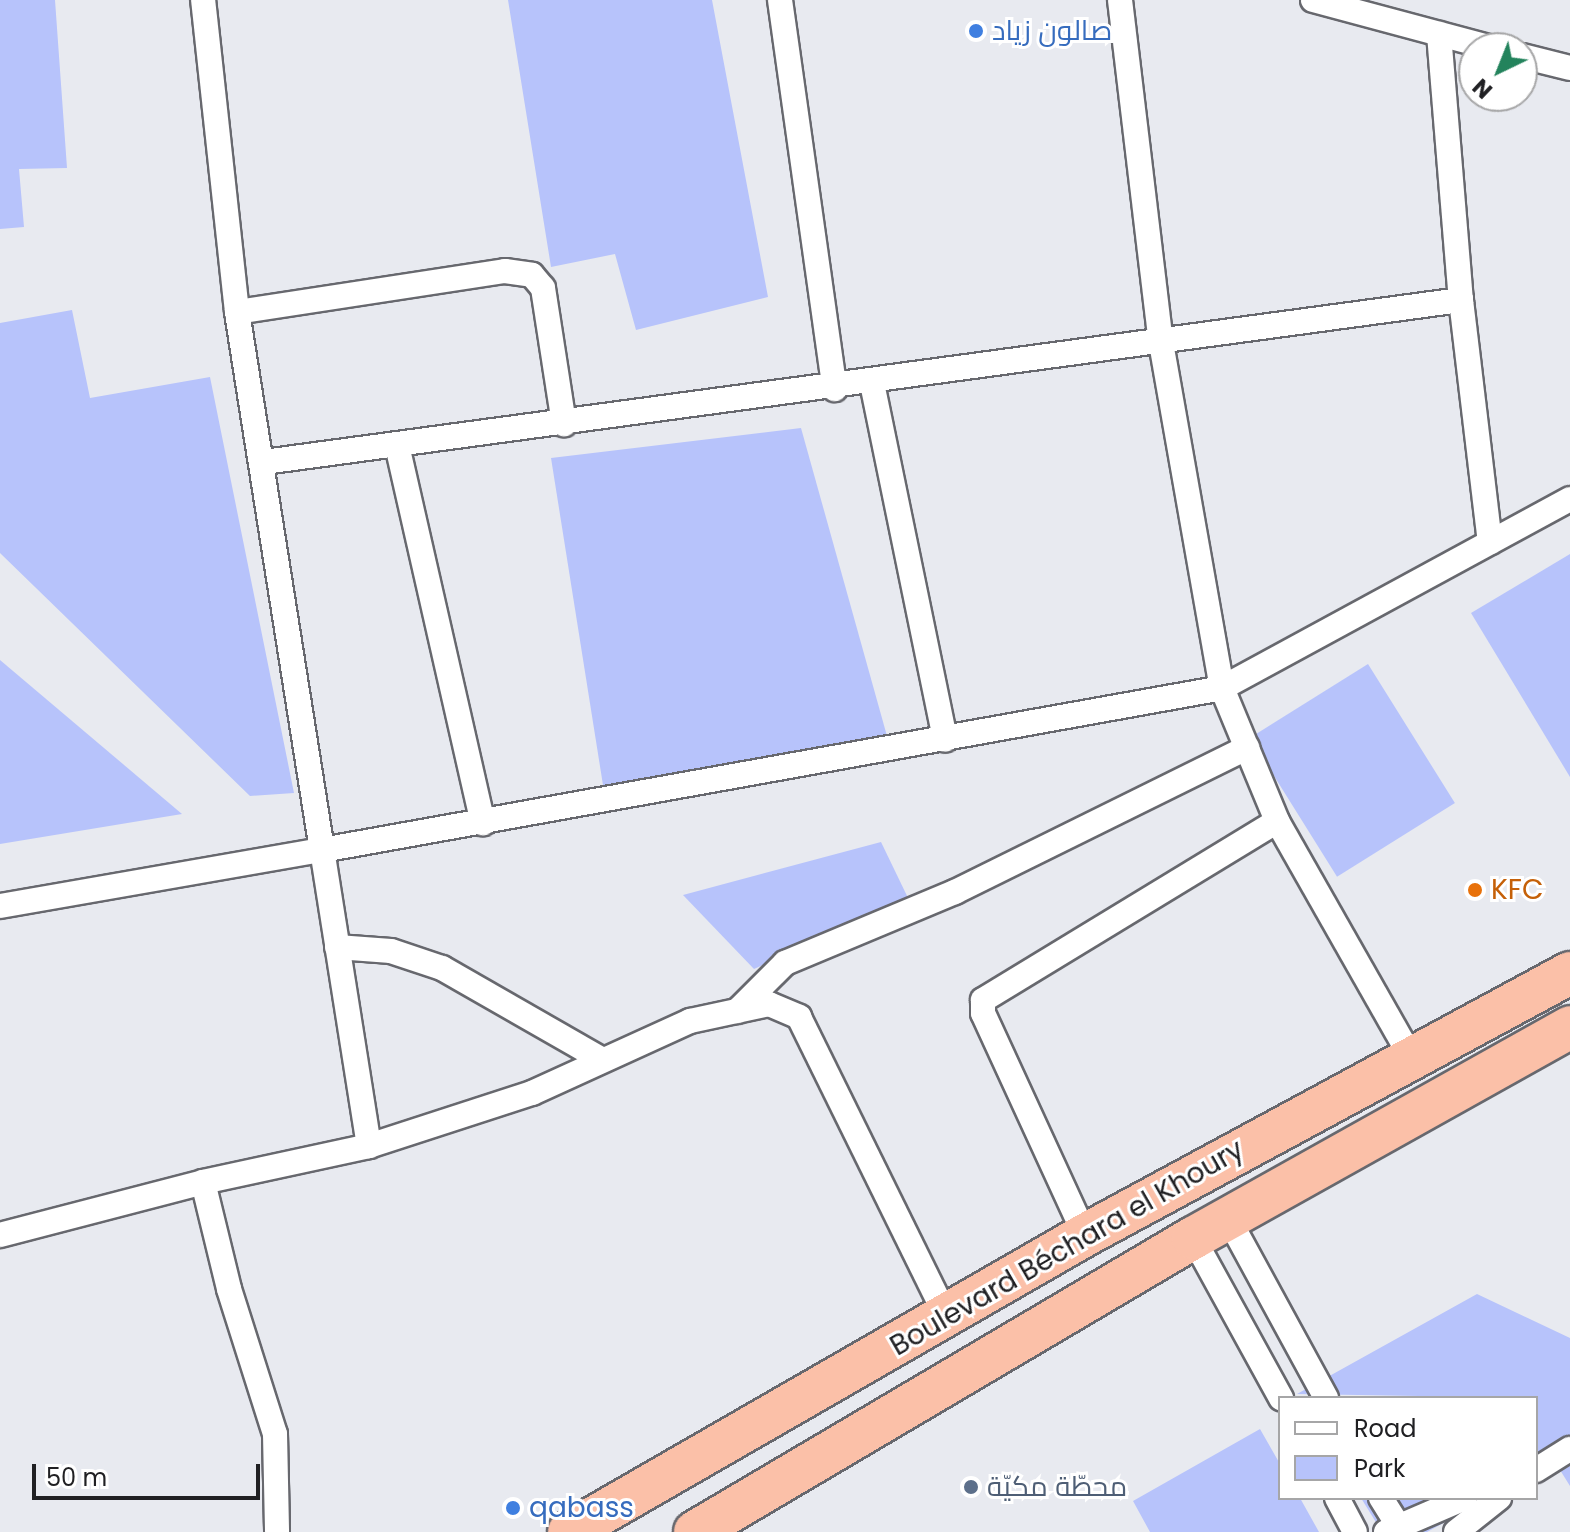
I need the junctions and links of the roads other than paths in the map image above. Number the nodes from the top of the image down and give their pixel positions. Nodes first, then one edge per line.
1 (203, 0) edge
2 (780, 0) edge
3 (1120, 0) edge
4 (1313, 0) edge
5 (1439, 34) junction
6 (1458, 39) edge
7 (1538, 60) edge
8 (1570, 68) edge
9 (1461, 300) junction
10 (237, 312) junction
11 (1160, 337) junction
12 (872, 383) junction
13 (835, 389) junction
14 (564, 424) junction
15 (397, 445) junction
16 (264, 462) junction
17 (1570, 499) edge
18 (1490, 542) junction
19 (1222, 688) junction
20 (945, 740) junction
21 (1247, 748) junction
22 (1277, 821) junction
23 (483, 823) junction
24 (322, 850) junction
25 (0, 906) edge
26 (337, 947) junction
27 (1569, 976) edge
28 (737, 1011) junction
29 (1570, 1027) edge
30 (1410, 1055) junction
31 (601, 1059) junction
32 (369, 1146) junction
33 (203, 1182) junction
34 (1211, 1228) junction
35 (0, 1235) edge
36 (1085, 1235) junction
37 (946, 1316) junction
38 (1280, 1396) edge
39 (1325, 1396) edge
40 (1570, 1449) edge
41 (1538, 1469) edge
42 (1338, 1500) edge
43 (1382, 1500) edge
44 (1461, 1500) edge
45 (1496, 1500) edge
46 (1396, 1530) edge
47 (277, 1532) edge
48 (569, 1532) edge
49 (695, 1532) edge
50 (1355, 1532) edge
51 (1456, 1532) edge

1 - 10 street
2 - 13 street
3 - 11 street
4 - 5 street
5 - 6 street
5 - 9 street
7 - 8 street
9 - 11 street
9 - 18 street
10 - 14 street
10 - 16 street
11 - 12 street
11 - 19 street
12 - 13 street
12 - 20 street
13 - 14 street
14 - 15 street
15 - 16 street
15 - 23 street
16 - 24 street
17 - 18 street
18 - 19 street
19 - 20 street
19 - 21 street
20 - 23 street
21 - 22 street
21 - 28 street
22 - 30 street
22 - 36 street
23 - 24 street
24 - 25 street
24 - 26 street
26 - 31 street
26 - 32 street
27 - 30 highway, Boulevard Béchara el Khoury
28 - 31 street
28 - 37 street
29 - 34 highway, Boulevard Béchara el Khoury
30 - 36 highway, Boulevard Béchara el Khoury
31 - 32 street
32 - 33 street
33 - 35 street
33 - 47 street
34 - 38 street
34 - 39 street
34 - 49 highway, Boulevard Béchara el Khoury
36 - 37 highway, Boulevard Béchara el Khoury
37 - 48 highway, Boulevard Béchara el Khoury
40 - 41 street
42 - 50 street
43 - 46 street
44 - 46 street
45 - 51 street

